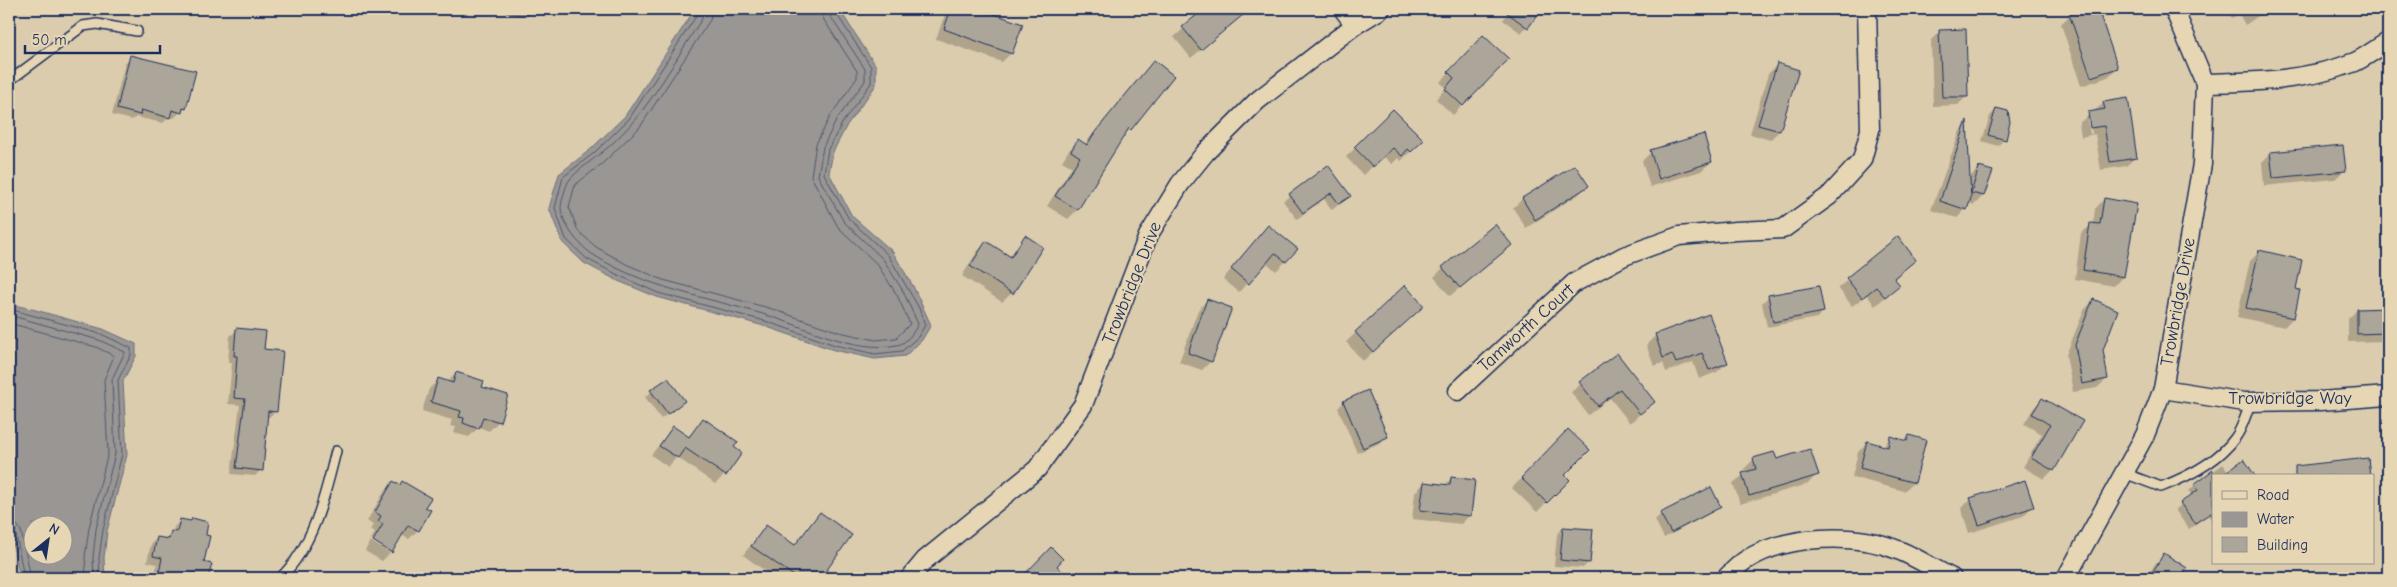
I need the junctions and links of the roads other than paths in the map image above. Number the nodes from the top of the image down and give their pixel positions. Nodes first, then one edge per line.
1 (1343, 9) edge
2 (1381, 9) edge
3 (1867, 9) edge
4 (2174, 9) edge
5 (1355, 25) junction
6 (137, 31) dead end
7 (2388, 42) edge
8 (9, 81) edge
9 (2205, 83) junction
10 (2163, 389) junction
11 (1458, 391) dead end
12 (2388, 396) edge
13 (2251, 402) junction
14 (336, 451) dead end
15 (2124, 473) junction
16 (912, 577) edge
17 (280, 578) edge
18 (1726, 578) edge
19 (1952, 578) edge
20 (2066, 578) edge

1 - 5 street
2 - 5 street, Trowbridge Drive
3 - 11 street, Tamworth Court
4 - 9 street, Trowbridge Drive
5 - 16 street, Trowbridge Drive
6 - 8 lane
7 - 9 street
9 - 10 street, Trowbridge Drive
10 - 13 street, Trowbridge Way
10 - 15 street, Trowbridge Drive
12 - 13 street, Trowbridge Way
13 - 15 lane
14 - 17 lane
15 - 20 street, Trowbridge Drive
18 - 19 street

